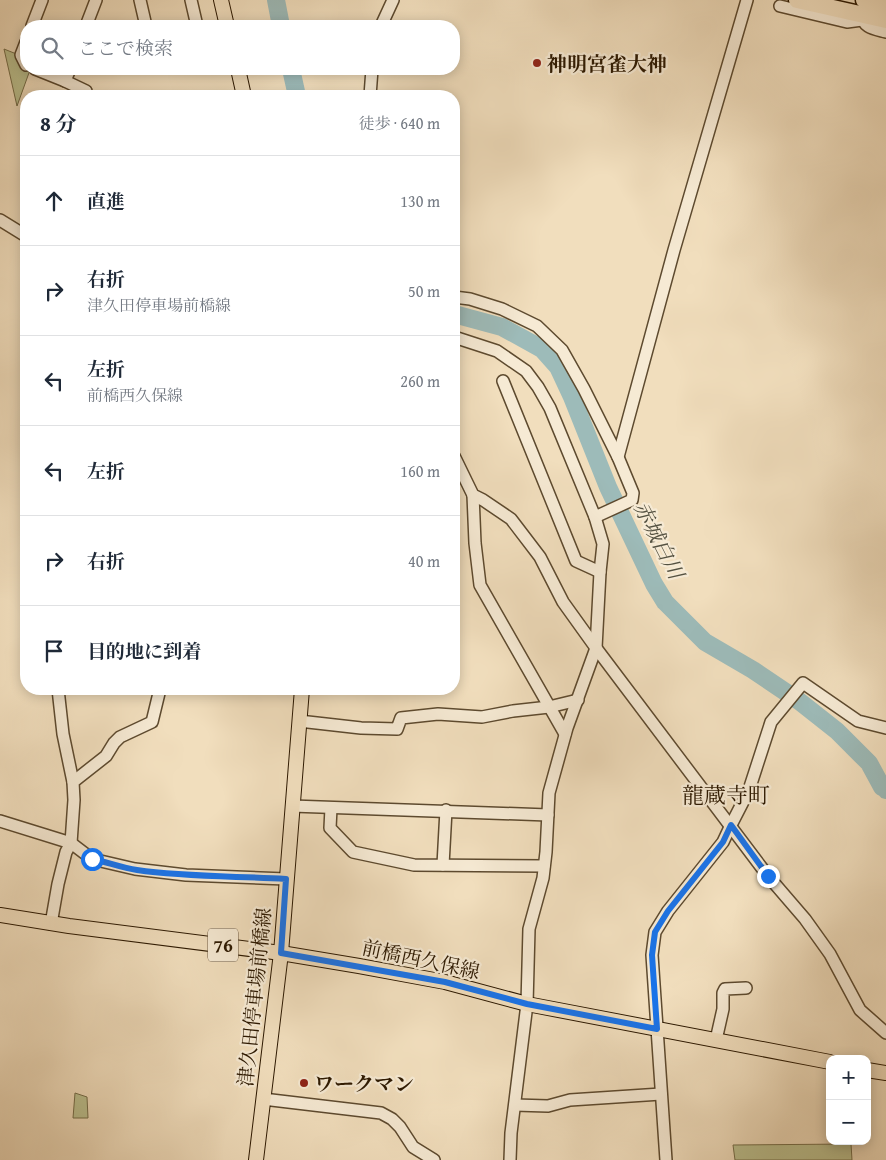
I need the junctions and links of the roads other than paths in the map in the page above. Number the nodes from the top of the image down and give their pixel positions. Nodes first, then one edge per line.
1 (42, 0) edge
2 (96, 0) edge
3 (140, 0) edge
4 (191, 0) edge
5 (221, 0) edge
6 (392, 0) edge
7 (747, 0) edge
8 (797, 0) edge
9 (886, 5) edge
10 (780, 6) dead end
11 (863, 9) edge
12 (34, 20) edge
13 (88, 20) edge
14 (145, 20) edge
15 (196, 20) edge
16 (226, 20) edge
17 (384, 20) edge
18 (886, 20) edge
19 (886, 32) edge
20 (50, 75) edge
21 (68, 75) edge
22 (239, 75) edge
23 (372, 75) edge
24 (65, 81) junction
25 (84, 90) edge
26 (243, 90) edge
27 (370, 90) edge
28 (0, 220) edge
29 (20, 232) edge
30 (460, 298) edge
31 (460, 338) edge
32 (503, 381) dead end
33 (618, 457) junction
34 (460, 468) edge
35 (473, 495) junction
36 (596, 516) junction
37 (600, 572) junction
38 (596, 648) junction
39 (59, 695) edge
40 (159, 695) edge
41 (301, 695) edge
42 (578, 700) junction
43 (549, 707) junction
44 (299, 721) junction
45 (886, 728) edge
46 (565, 734) junction
47 (73, 782) junction
48 (292, 806) junction
49 (331, 808) junction
50 (446, 810) junction
51 (548, 815) junction
52 (0, 821) edge
53 (731, 825) junction
54 (72, 843) junction
55 (443, 865) junction
56 (544, 866) junction
57 (286, 879) junction
58 (0, 915) edge
59 (51, 924) junction
60 (281, 953) junction
61 (746, 988) dead end
62 (527, 1004) junction
63 (657, 1029) junction
64 (886, 1033) edge
65 (716, 1040) junction
66 (826, 1061) edge
67 (871, 1071) edge
68 (886, 1073) edge
69 (661, 1094) junction
70 (264, 1099) junction
71 (515, 1105) junction
72 (256, 1160) edge
73 (434, 1160) edge
74 (510, 1160) edge
75 (666, 1160) edge

1 - 12 street
2 - 13 street
3 - 14 street
4 - 15 street
5 - 16 main road
6 - 17 street
7 - 33 street
8 - 11 highway
9 - 11 highway
10 - 11 street
11 - 18 highway
11 - 19 street
20 - 24 street
21 - 24 street
22 - 26 main road
23 - 27 street
24 - 25 street
28 - 29 street
30 - 33 street
31 - 36 street
32 - 37 street
33 - 36 street
34 - 35 street
35 - 38 street
35 - 43 street
36 - 37 street
37 - 38 street
38 - 42 street
38 - 53 street
39 - 47 street
40 - 47 street
41 - 44 main road, 津久田停車場前橋線
42 - 43 street
42 - 46 street
43 - 44 street
43 - 46 street
44 - 48 main road, 津久田停車場前橋線
45 - 53 street
46 - 51 street
47 - 54 street
48 - 49 street
48 - 57 main road, 津久田停車場前橋線
49 - 50 street
49 - 55 street
50 - 51 street
50 - 55 street
51 - 56 street
52 - 54 street
53 - 63 street
53 - 64 street
54 - 57 street
54 - 59 street
55 - 56 street
56 - 62 street
57 - 60 main road, 津久田停車場前橋線
58 - 59 main road, 前橋西久保線 / 76
59 - 60 main road, 前橋西久保線 / 76
60 - 62 main road, 前橋西久保線 / 76
60 - 70 main road, 津久田停車場前橋線
61 - 65 street
62 - 63 main road, 前橋西久保線 / 76
62 - 71 street
63 - 65 main road, 前橋西久保線 / 76
63 - 69 street
65 - 66 main road, 前橋西久保線 / 76
67 - 68 main road
69 - 71 street
69 - 75 street
70 - 72 main road, 津久田停車場前橋線
70 - 73 street
71 - 74 street

